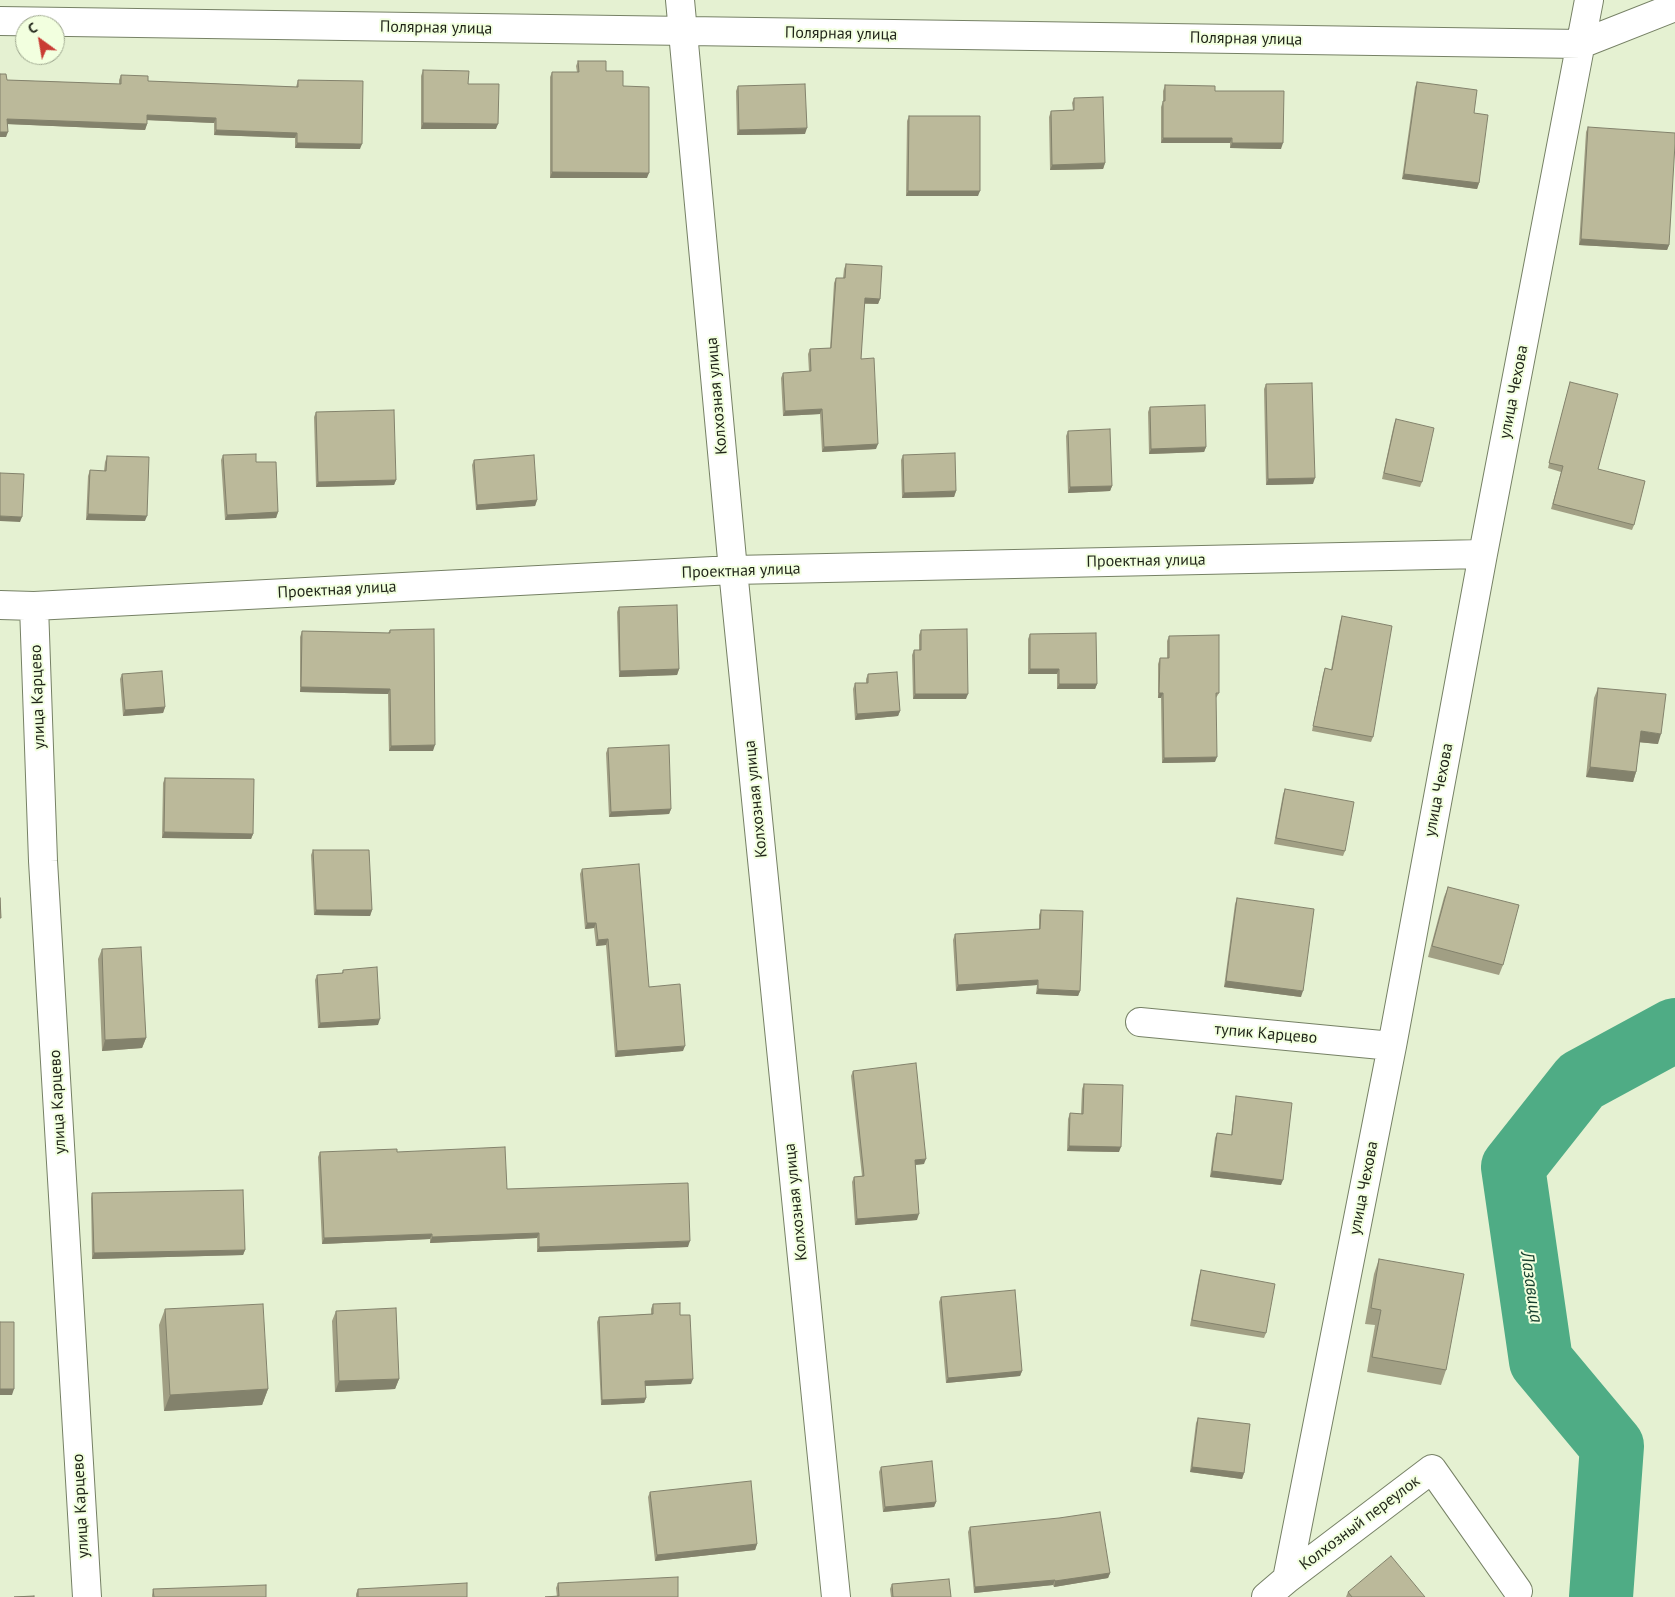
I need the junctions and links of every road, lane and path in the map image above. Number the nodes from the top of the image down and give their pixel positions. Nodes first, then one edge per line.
1 (680, 0) edge
2 (1589, 0) edge
3 (1675, 7) edge
4 (0, 21) edge
5 (682, 31) junction
6 (1581, 44) junction
7 (1483, 554) junction
8 (733, 570) junction
9 (0, 605) edge
10 (34, 606) junction
11 (1140, 1022) dead end
12 (1392, 1046) junction
13 (1287, 1579) junction
14 (1518, 1591) dead end
15 (87, 1597) edge
16 (836, 1597) edge
17 (1266, 1597) edge

1 - 5 street, Колхозная улица
2 - 6 street, улица Чехова
3 - 6 street, Полярная улица
4 - 5 street, Полярная улица
5 - 6 street, Полярная улица
5 - 8 street, Колхозная улица
6 - 7 street, улица Чехова
7 - 8 street, Проектная улица
7 - 12 street, улица Чехова
8 - 10 street, Проектная улица
8 - 16 street, Колхозная улица
9 - 10 street, Проектная улица
10 - 15 street, улица Карцево
11 - 12 street, тупик Карцево
12 - 13 street, улица Чехова
13 - 14 street, Колхозный переулок
13 - 17 street, Колхозный переулок

